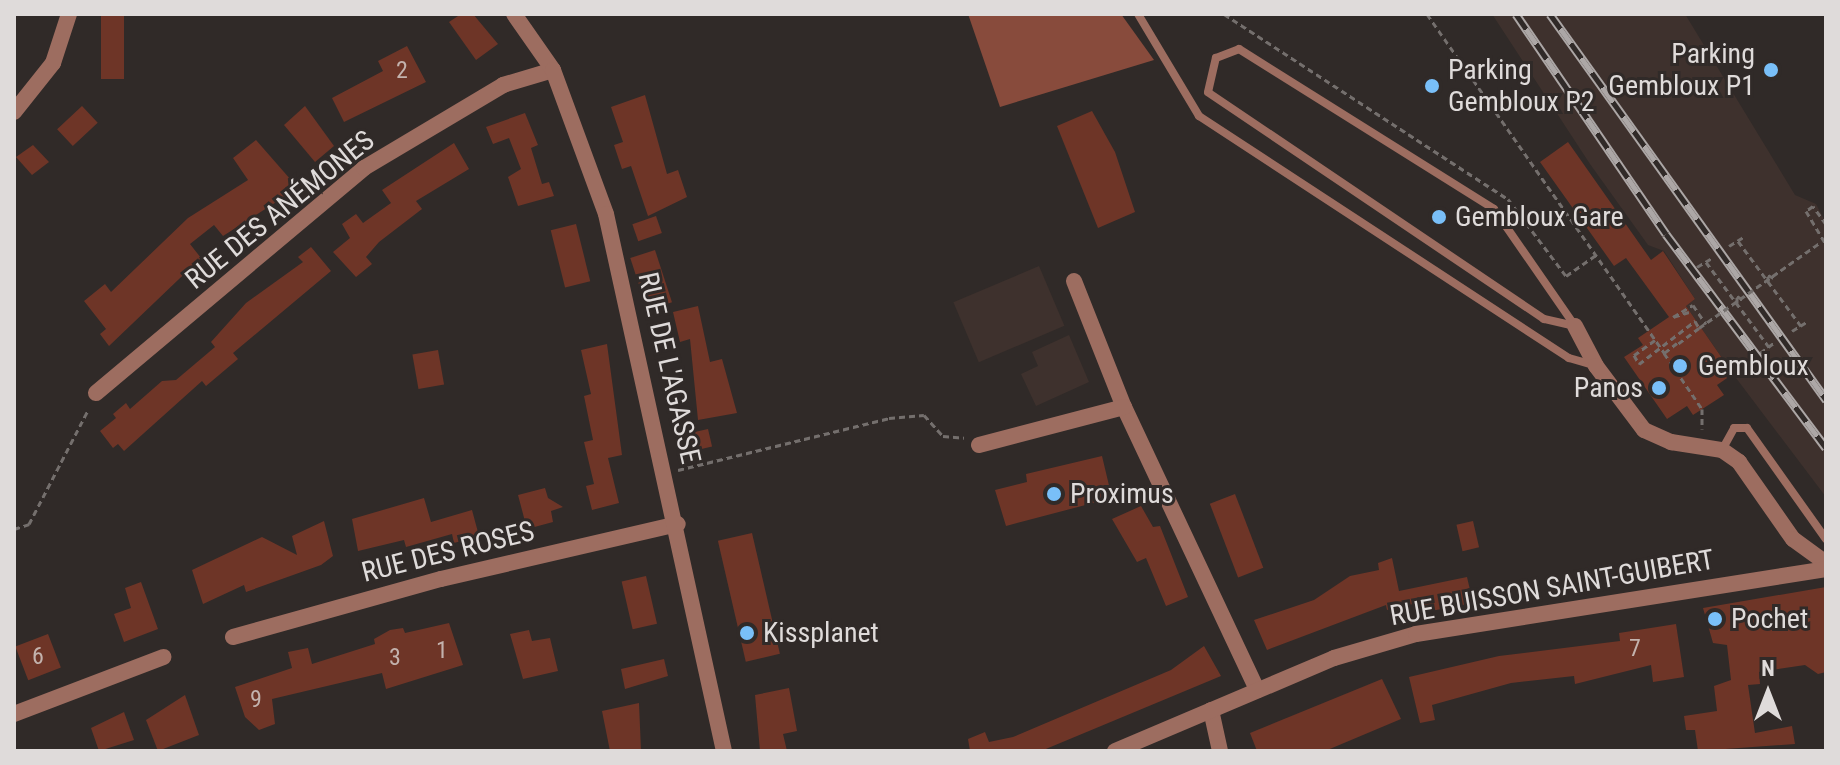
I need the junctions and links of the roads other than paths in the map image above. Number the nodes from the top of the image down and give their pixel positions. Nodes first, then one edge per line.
1 (69, 14) edge
2 (514, 14) edge
3 (1138, 14) edge
4 (553, 70) junction
5 (14, 112) edge
6 (1074, 281) dead end
7 (1575, 326) junction
8 (1596, 366) junction
9 (96, 393) road end
10 (1124, 407) junction
11 (979, 445) road end
12 (1722, 450) junction
13 (678, 524) junction
14 (1826, 539) edge
15 (1826, 563) edge
16 (1826, 569) edge
17 (233, 637) dead end
18 (163, 657) dead end
19 (1257, 690) junction
20 (1211, 710) junction
21 (14, 714) edge
22 (724, 751) edge
23 (1115, 751) edge
24 (1220, 751) edge

1 - 5 street
2 - 4 street, RUE DE L'AGASSE
3 - 8 lane
4 - 9 street, RUE DES ANÉMONES
4 - 13 street, RUE DE L'AGASSE
6 - 10 street
7 - 7 lane
7 - 8 street
8 - 12 street
10 - 11 street
10 - 19 street
12 - 14 lane
12 - 15 street
13 - 17 street, RUE DES ROSES
13 - 22 street, RUE DE L'AGASSE
16 - 19 street, RUE BUISSON SAINT-GUIBERT
18 - 21 street
19 - 20 street, RUE BUISSON SAINT-GUIBERT
20 - 23 street, RUE BUISSON SAINT-GUIBERT
20 - 24 street

